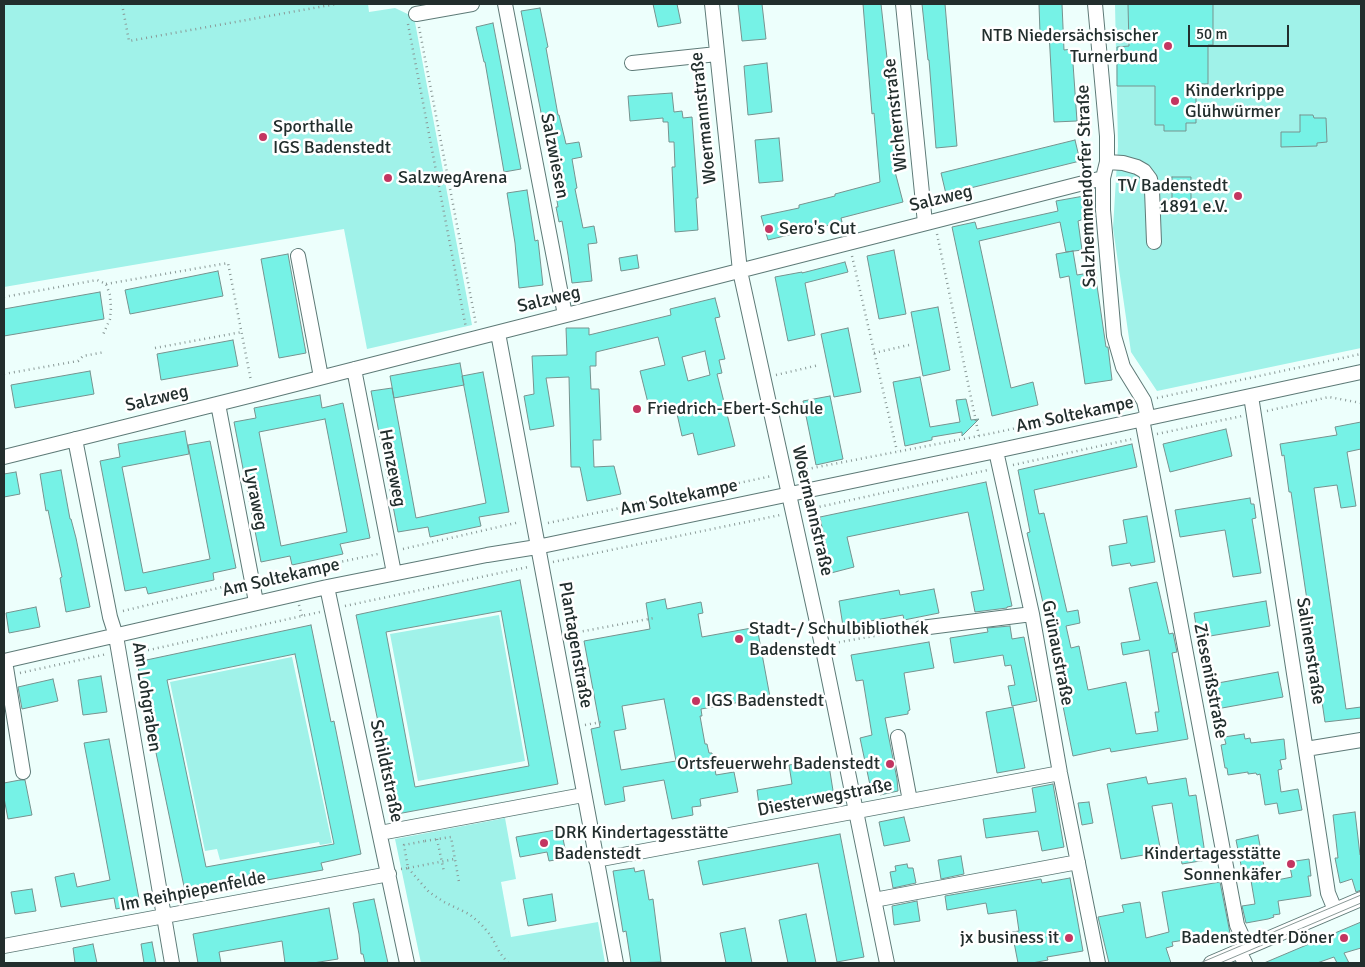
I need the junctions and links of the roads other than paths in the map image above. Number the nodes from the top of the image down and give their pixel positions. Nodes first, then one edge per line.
1 (472, 4) edge
2 (505, 4) edge
3 (712, 4) edge
4 (903, 4) edge
5 (1095, 4) edge
6 (412, 18) road end
7 (717, 54) junction
8 (632, 63) dead end
9 (1107, 162) junction
10 (1103, 178) junction
11 (930, 222) junction
12 (1154, 242) dead end
13 (298, 256) dead end
14 (740, 271) junction
15 (565, 316) junction
16 (498, 333) junction
17 (354, 369) junction
18 (1361, 372) edge
19 (321, 377) junction
20 (1251, 396) junction
21 (218, 404) junction
22 (1145, 419) junction
23 (75, 439) junction
24 (996, 451) junction
25 (4, 457) edge
26 (789, 494) junction
27 (537, 547) junction
28 (394, 573) junction
29 (327, 587) junction
30 (256, 602) junction
31 (1032, 614) junction
32 (921, 628) road end
33 (116, 636) junction
34 (4, 661) edge
35 (898, 737) dead end
36 (1361, 740) edge
37 (1306, 749) junction
38 (23, 772) dead end
39 (1060, 773) junction
40 (583, 795) junction
41 (910, 801) junction
42 (856, 811) junction
43 (380, 833) junction
44 (596, 860) junction
45 (1078, 862) junction
46 (395, 872) junction
47 (1361, 899) edge
48 (874, 900) junction
49 (1335, 910) junction
50 (162, 916) junction
51 (4, 946) edge
52 (1244, 954) edge
53 (172, 963) edge
54 (407, 963) edge
55 (616, 963) edge
56 (887, 963) edge
57 (1098, 963) edge
58 (1211, 963) edge

1 - 6 street
2 - 15 street, Salzwiesen
3 - 7 street, Woermannstraße
4 - 11 street, Wichernstraße
5 - 9 street, Salzhemmendorfer Straße
7 - 8 street
7 - 14 street, Woermannstraße
9 - 10 street, Salzhemmendorfer Straße
9 - 12 street
10 - 11 street, Salzweg
10 - 22 street, Salzhemmendorfer Straße
11 - 14 street, Salzweg
13 - 19 street
14 - 15 street, Salzweg
14 - 26 street, Woermannstraße
15 - 16 street, Salzweg
16 - 17 street, Salzweg
16 - 27 street, Plantagenstraße
17 - 19 street, Salzweg
17 - 28 street, Henzeweg
18 - 20 street, Am Soltekampe
19 - 21 street, Salzweg
20 - 22 street, Am Soltekampe
20 - 37 street, Salinenstraße
21 - 23 street, Salzweg
21 - 30 street, Lyraweg
22 - 24 street, Am Soltekampe
22 - 52 street, Ziesenißstraße
23 - 25 street, Salzweg
23 - 33 street, Am Lohgraben
24 - 26 street, Am Soltekampe
24 - 31 street, Grünaustraße
26 - 27 street, Am Soltekampe
26 - 42 street, Woermannstraße
27 - 28 street, Am Soltekampe
27 - 40 street, Plantagenstraße
28 - 29 street, Am Soltekampe
29 - 30 street, Am Soltekampe
29 - 43 street, Schildtstraße
30 - 33 street, Am Soltekampe
31 - 32 street
31 - 39 street, Grünaustraße
33 - 34 street, Am Soltekampe
33 - 50 street, Am Lohgraben
34 - 38 street
35 - 41 street
36 - 37 street
37 - 49 street, Salinenstraße
39 - 41 street, Diesterwegstraße
39 - 45 street, Grünaustraße
40 - 43 street
40 - 44 street, Plantagenstraße
41 - 42 street, Diesterwegstraße
42 - 44 street, Diesterwegstraße
42 - 48 street, Woermannstraße
43 - 46 street, Schildtstraße
44 - 55 street, Plantagenstraße
45 - 48 street
45 - 57 street, Grünaustraße
46 - 50 street, Im Reihpiepenfelde
46 - 54 street, Schildtstraße
47 - 49 street
48 - 56 street, Woermannstraße
49 - 52 street
50 - 51 street, Im Reihpiepenfelde
50 - 53 street, Am Lohgraben
52 - 58 street

